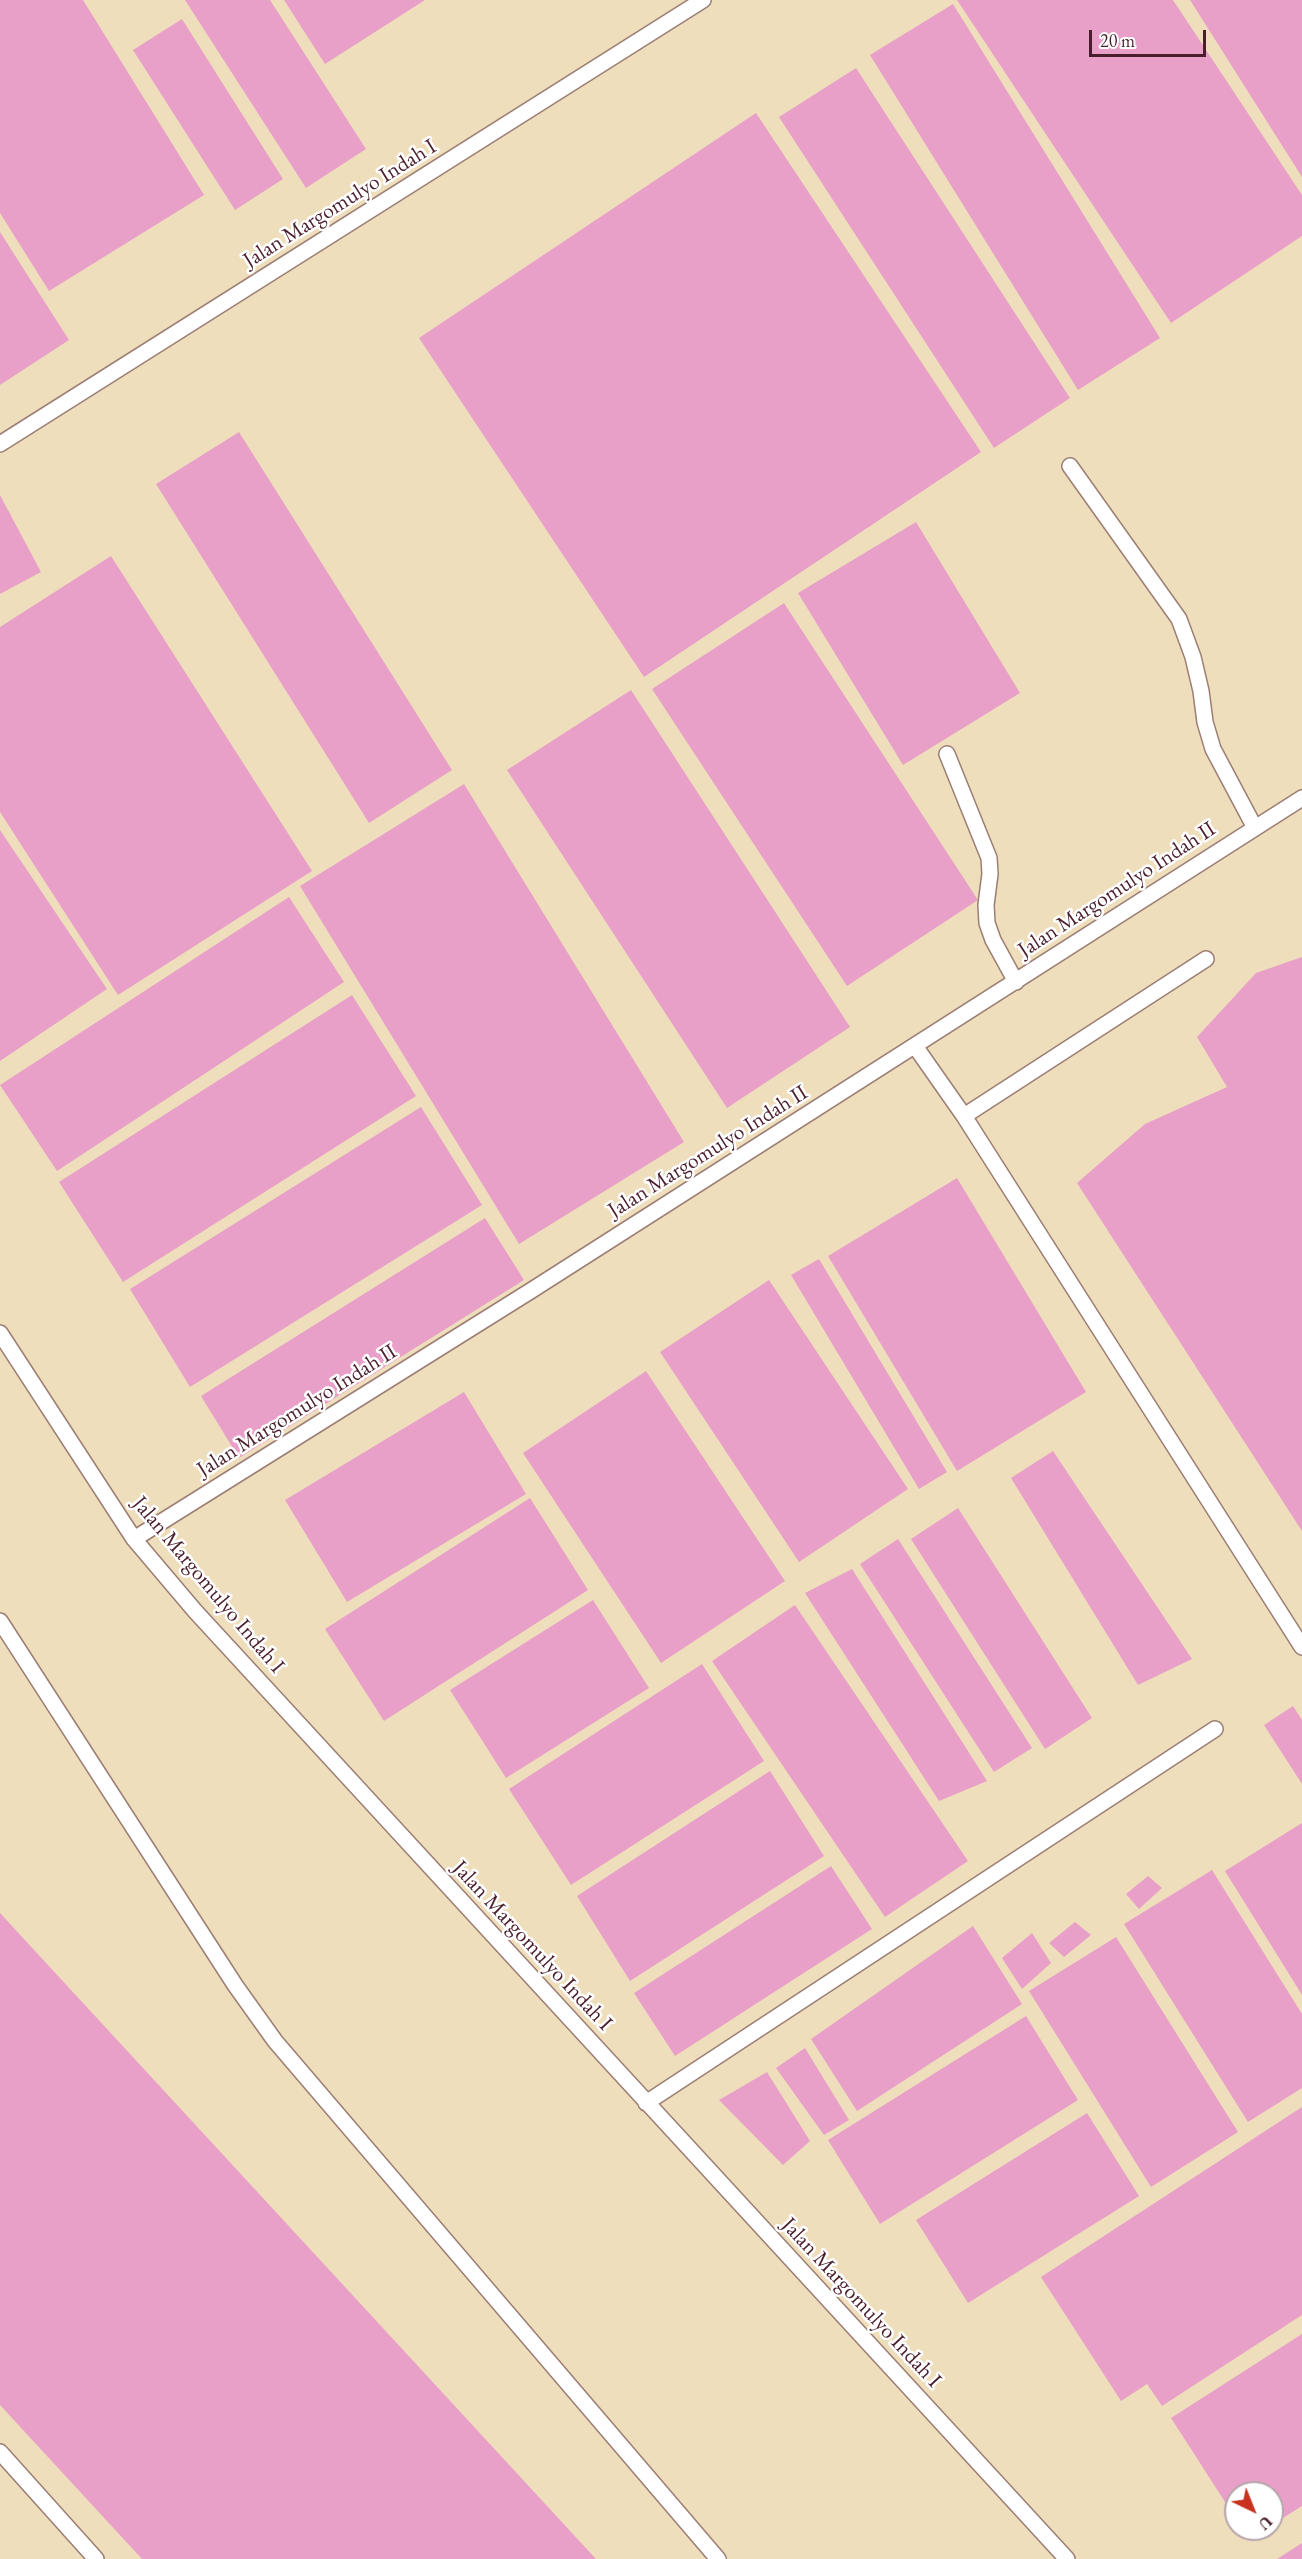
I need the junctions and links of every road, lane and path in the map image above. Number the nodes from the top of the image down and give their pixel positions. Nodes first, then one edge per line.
1 (703, 0) edge
2 (0, 444) edge
3 (1070, 466) dead end
4 (947, 754) dead end
5 (1302, 798) edge
6 (1255, 828) junction
7 (1206, 959) dead end
8 (1016, 982) junction
9 (915, 1046) junction
10 (964, 1116) junction
11 (0, 1333) edge
12 (134, 1539) junction
13 (0, 1621) edge
14 (1302, 1647) edge
15 (1215, 1730) dead end
16 (646, 2103) junction
17 (0, 2452) edge
18 (96, 2559) edge
19 (718, 2559) edge
20 (1067, 2559) edge

1 - 2 lane, Jalan Margomulyo Indah I
3 - 6 lane
4 - 8 lane
5 - 6 lane, Jalan Margomulyo Indah II
6 - 8 lane, Jalan Margomulyo Indah II
7 - 10 lane
8 - 9 lane, Jalan Margomulyo Indah II
9 - 10 lane
9 - 12 lane, Jalan Margomulyo Indah II
10 - 14 lane
11 - 12 lane, Jalan Margomulyo Indah I
12 - 16 lane, Jalan Margomulyo Indah I
13 - 19 lane
15 - 16 lane
16 - 20 lane, Jalan Margomulyo Indah I
17 - 18 lane

